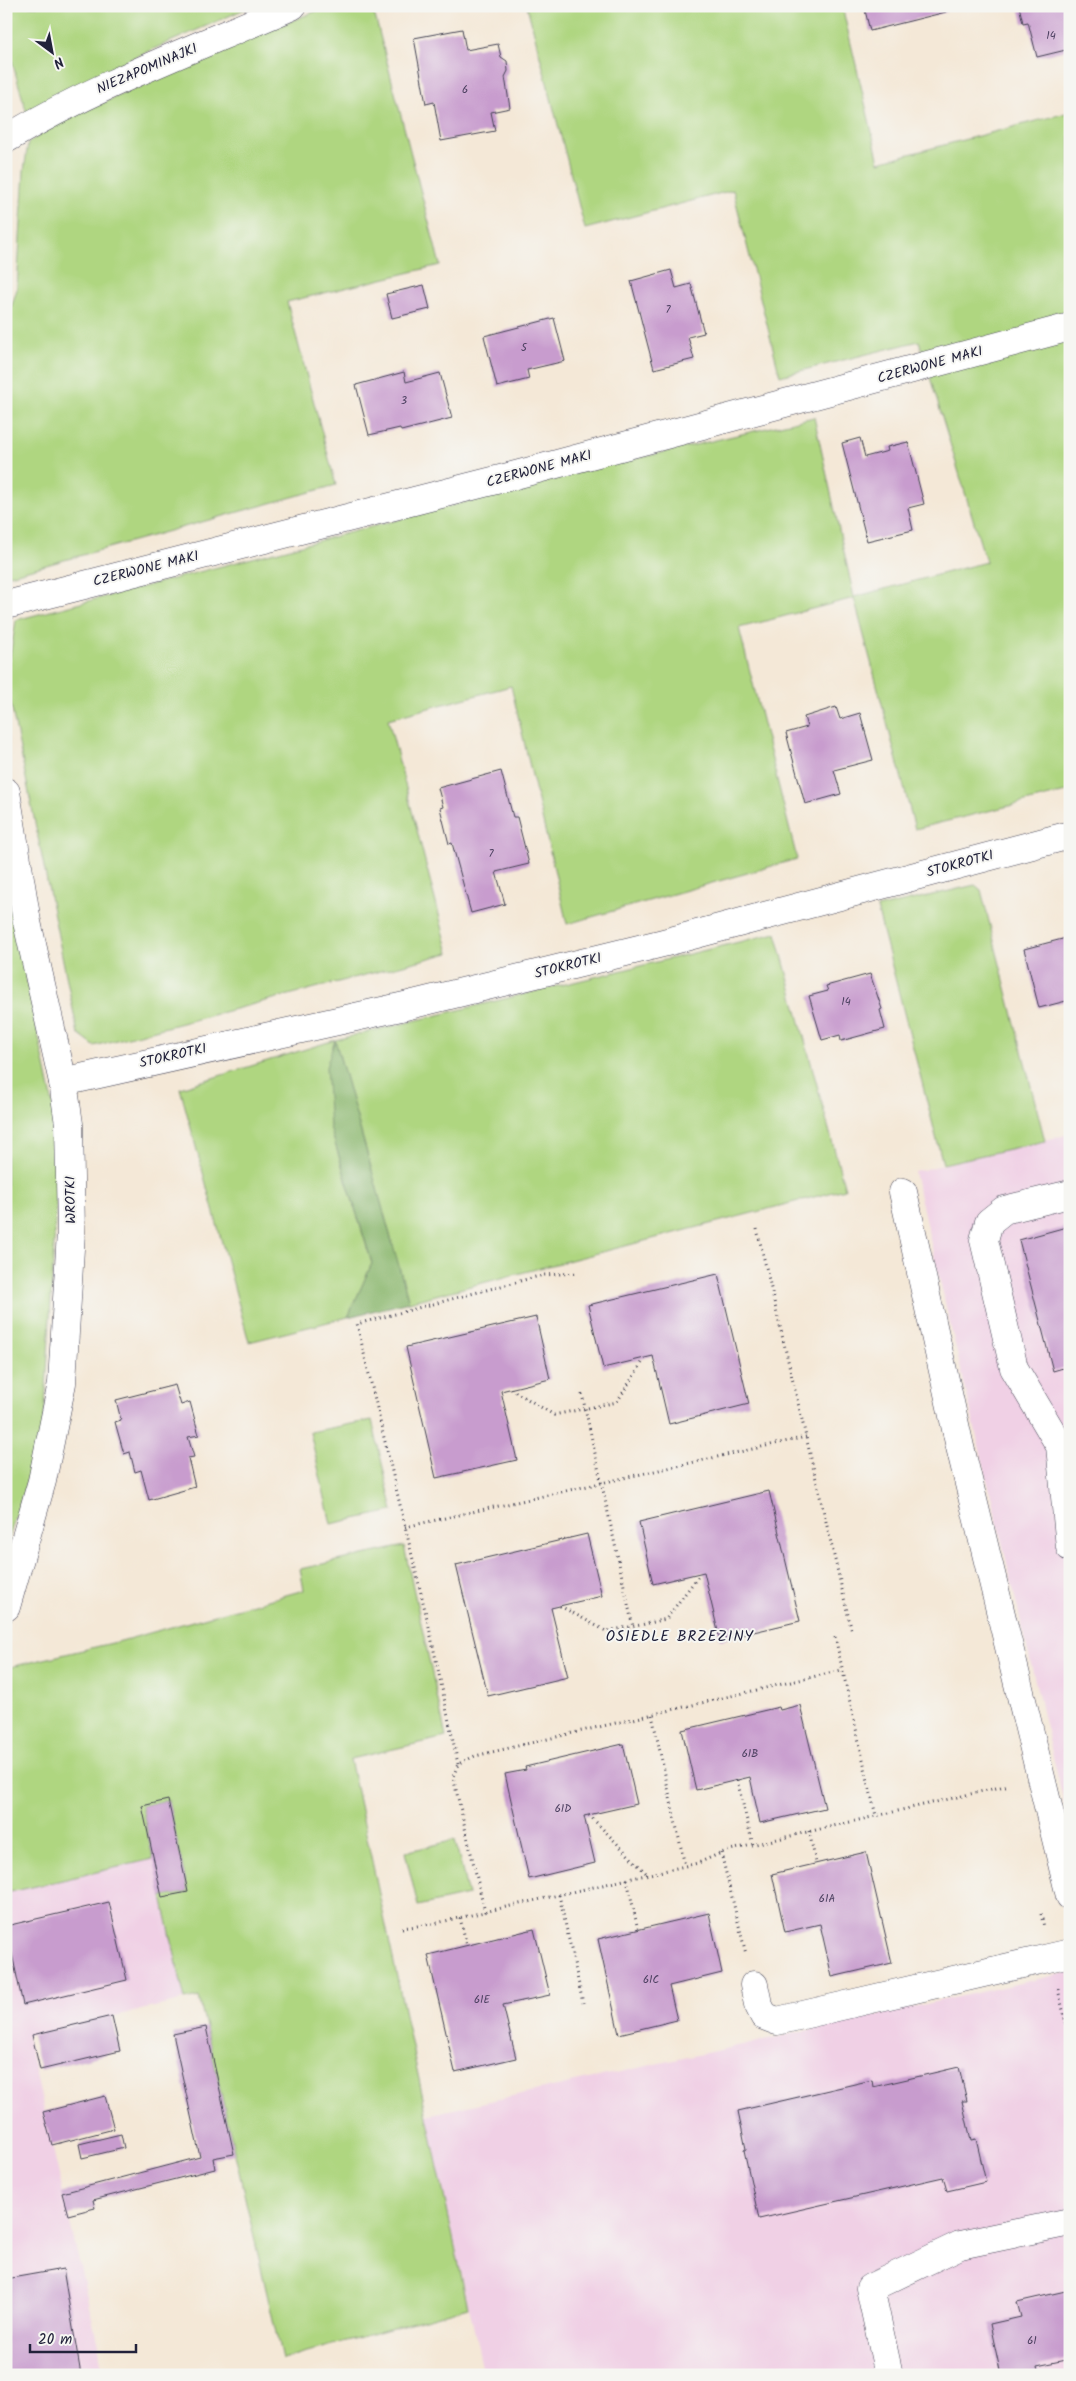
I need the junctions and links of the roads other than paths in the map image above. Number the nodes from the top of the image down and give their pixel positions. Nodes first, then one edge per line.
1 (292, 6) edge
2 (6, 139) edge
3 (1070, 327) edge
4 (6, 605) edge
5 (6, 792) edge
6 (1070, 835) edge
7 (63, 1082) junction
8 (903, 1192) dead end
9 (1070, 1194) edge
10 (1070, 1547) edge
11 (6, 1607) edge
12 (1070, 1896) edge
13 (1070, 1953) edge
14 (754, 1985) road end
15 (1070, 2222) edge
16 (889, 2375) edge

1 - 2 street, NIEZAPOMINAJKI
3 - 4 street, CZERWONE MAKI
5 - 7 street, WROTKI
6 - 7 street, STOKROTKI
7 - 11 street, WROTKI
8 - 12 street
9 - 10 street
13 - 14 street
15 - 16 street

